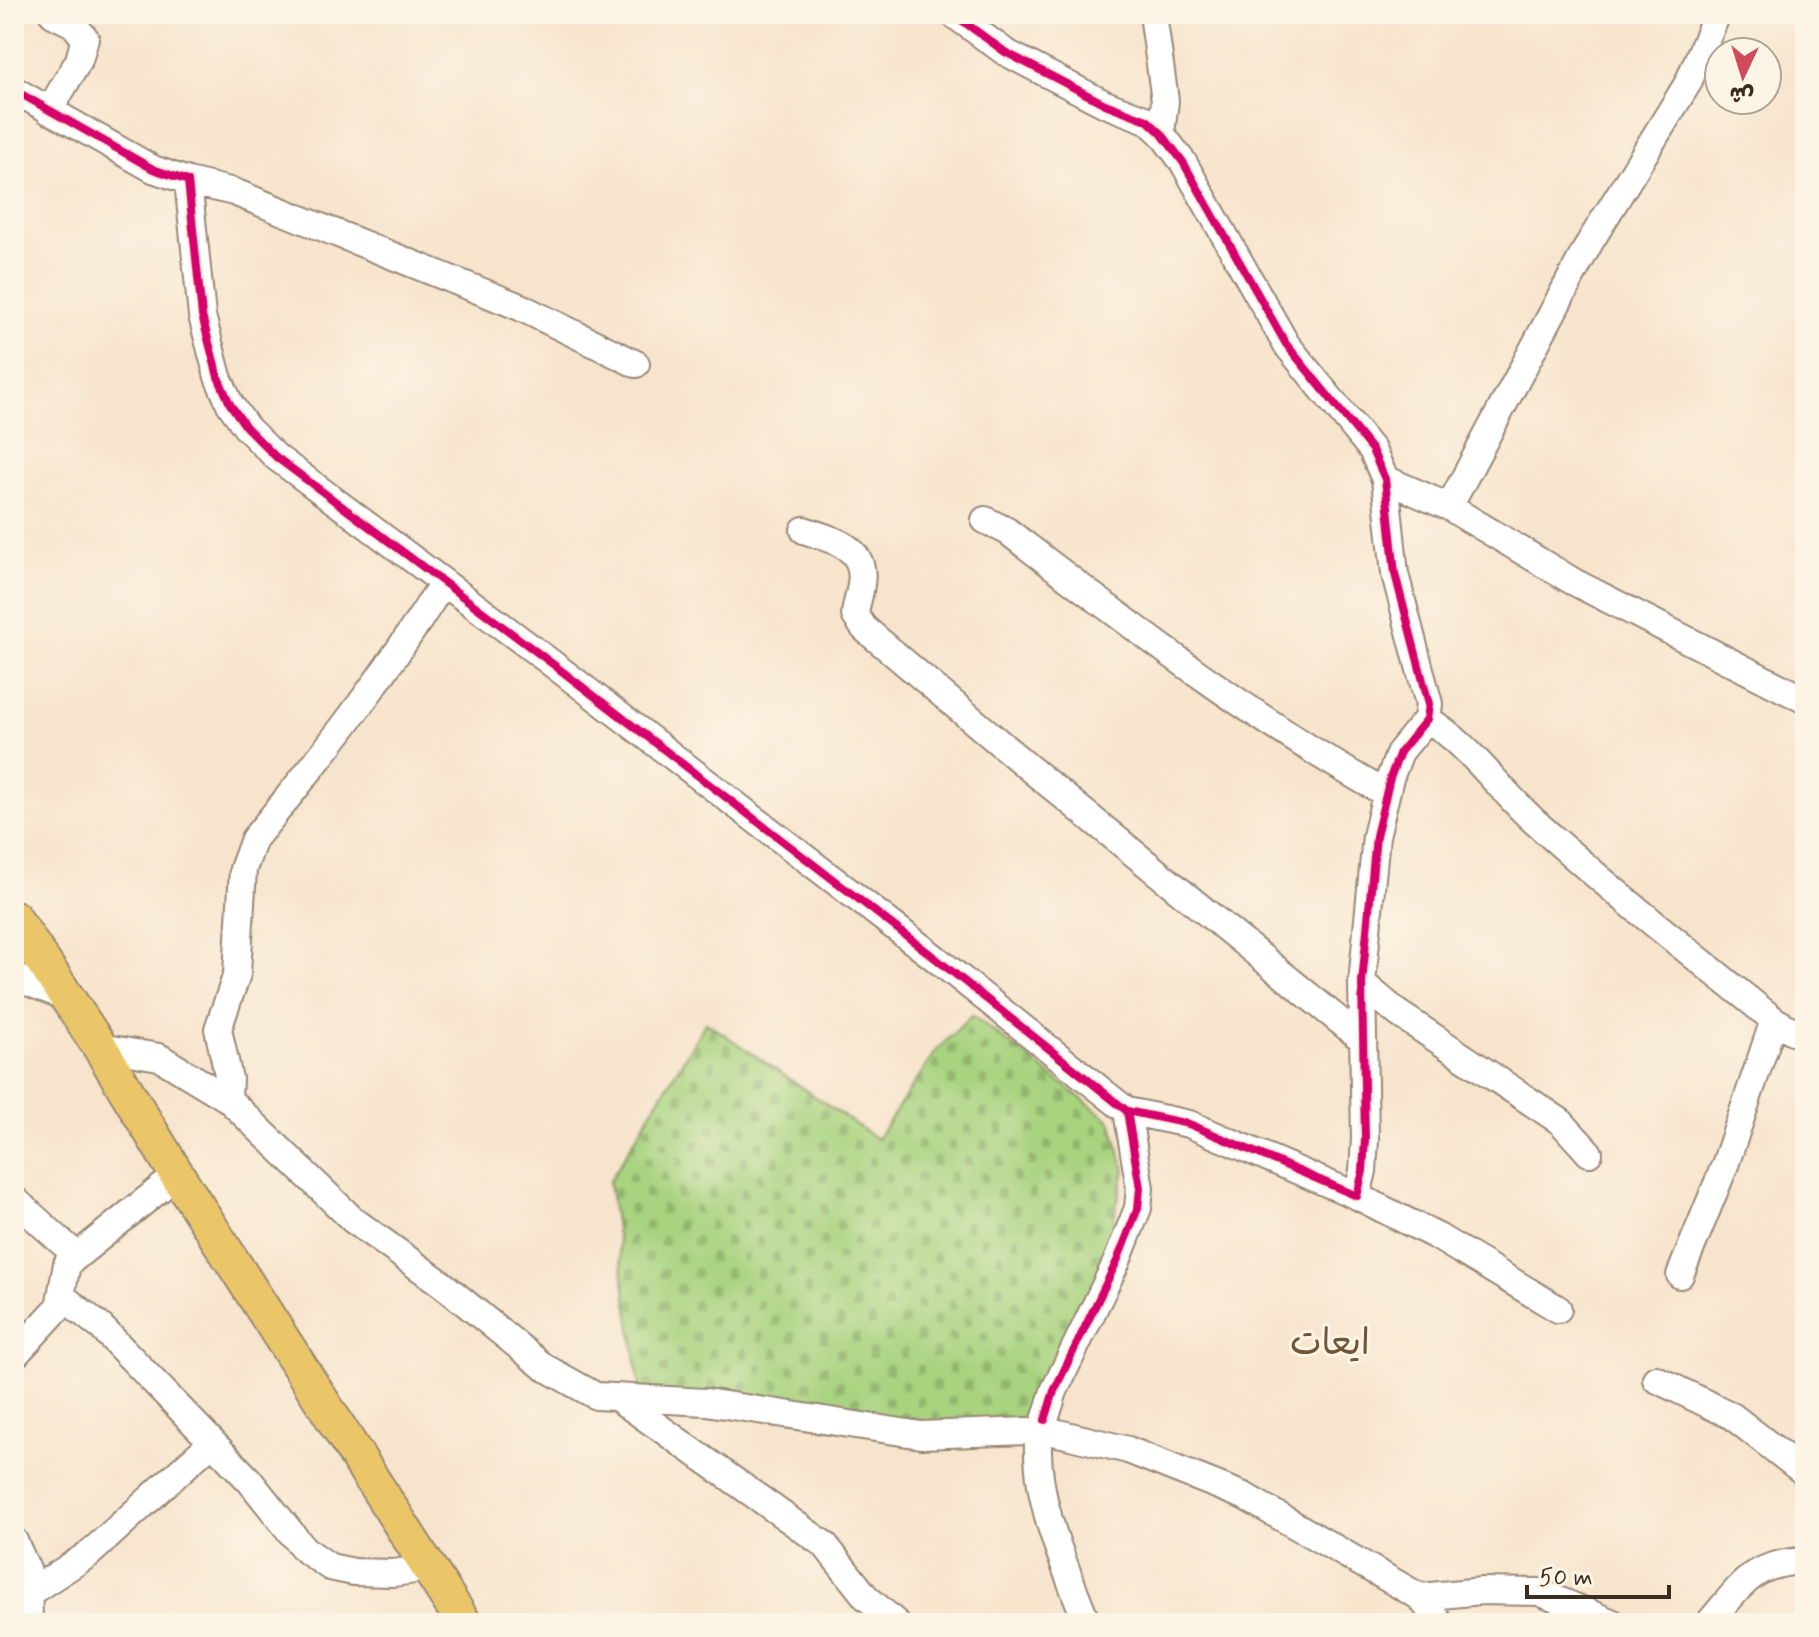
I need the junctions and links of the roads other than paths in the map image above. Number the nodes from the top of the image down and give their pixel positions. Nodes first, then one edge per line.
1 (53, 14) edge
2 (953, 14) edge
3 (1153, 14) edge
4 (1717, 14) edge
5 (14, 90) edge
6 (49, 111) junction
7 (1161, 133) junction
8 (188, 181) junction
9 (636, 364) dead end
10 (1385, 479) junction
11 (1449, 507) junction
12 (985, 520) dead end
13 (804, 530) dead end
14 (443, 583) junction
15 (1805, 700) edge
16 (1427, 719) junction
17 (1385, 793) junction
18 (14, 918) edge
19 (14, 977) edge
20 (1362, 983) junction
21 (64, 996) junction
22 (1774, 1020) junction
23 (1805, 1038) edge
24 (1363, 1040) junction
25 (100, 1047) junction
26 (228, 1099) junction
27 (1127, 1111) junction
28 (1589, 1153) dead end
29 (177, 1175) junction
30 (1357, 1196) junction
31 (14, 1199) edge
32 (77, 1256) junction
33 (1680, 1275) dead end
34 (63, 1297) junction
35 (1558, 1309) dead end
36 (14, 1356) edge
37 (1656, 1379) dead end
38 (619, 1399) junction
39 (1042, 1431) junction
40 (211, 1443) junction
41 (1805, 1473) edge
42 (14, 1541) edge
43 (1805, 1561) edge
44 (429, 1568) junction
45 (29, 1593) junction
46 (1420, 1597) junction
47 (29, 1623) edge
48 (464, 1623) edge
49 (896, 1623) edge
50 (1087, 1623) edge
51 (1440, 1623) edge
52 (1613, 1623) edge
53 (1709, 1623) edge

1 - 6 street
2 - 7 street
3 - 7 street
4 - 11 street
5 - 6 street
6 - 8 street
7 - 10 street
8 - 9 street
8 - 14 street
10 - 11 street
10 - 16 street
11 - 15 street
12 - 17 street
13 - 24 street
14 - 26 street
14 - 27 street
16 - 17 street
16 - 22 street
17 - 20 street
18 - 21 main road
19 - 21 street
20 - 24 street
20 - 28 street
21 - 25 main road
22 - 23 street
22 - 33 street
24 - 30 street
25 - 26 street
25 - 29 main road
26 - 38 street
27 - 30 street
27 - 39 street
29 - 32 street
29 - 44 main road
30 - 35 street
31 - 32 street
32 - 34 street
34 - 36 street
34 - 40 street
37 - 41 street
38 - 39 street
38 - 49 street
39 - 46 street
39 - 50 street
40 - 44 street
40 - 45 street
42 - 45 street
43 - 53 street
44 - 48 main road
45 - 47 street
46 - 51 street
46 - 52 street

